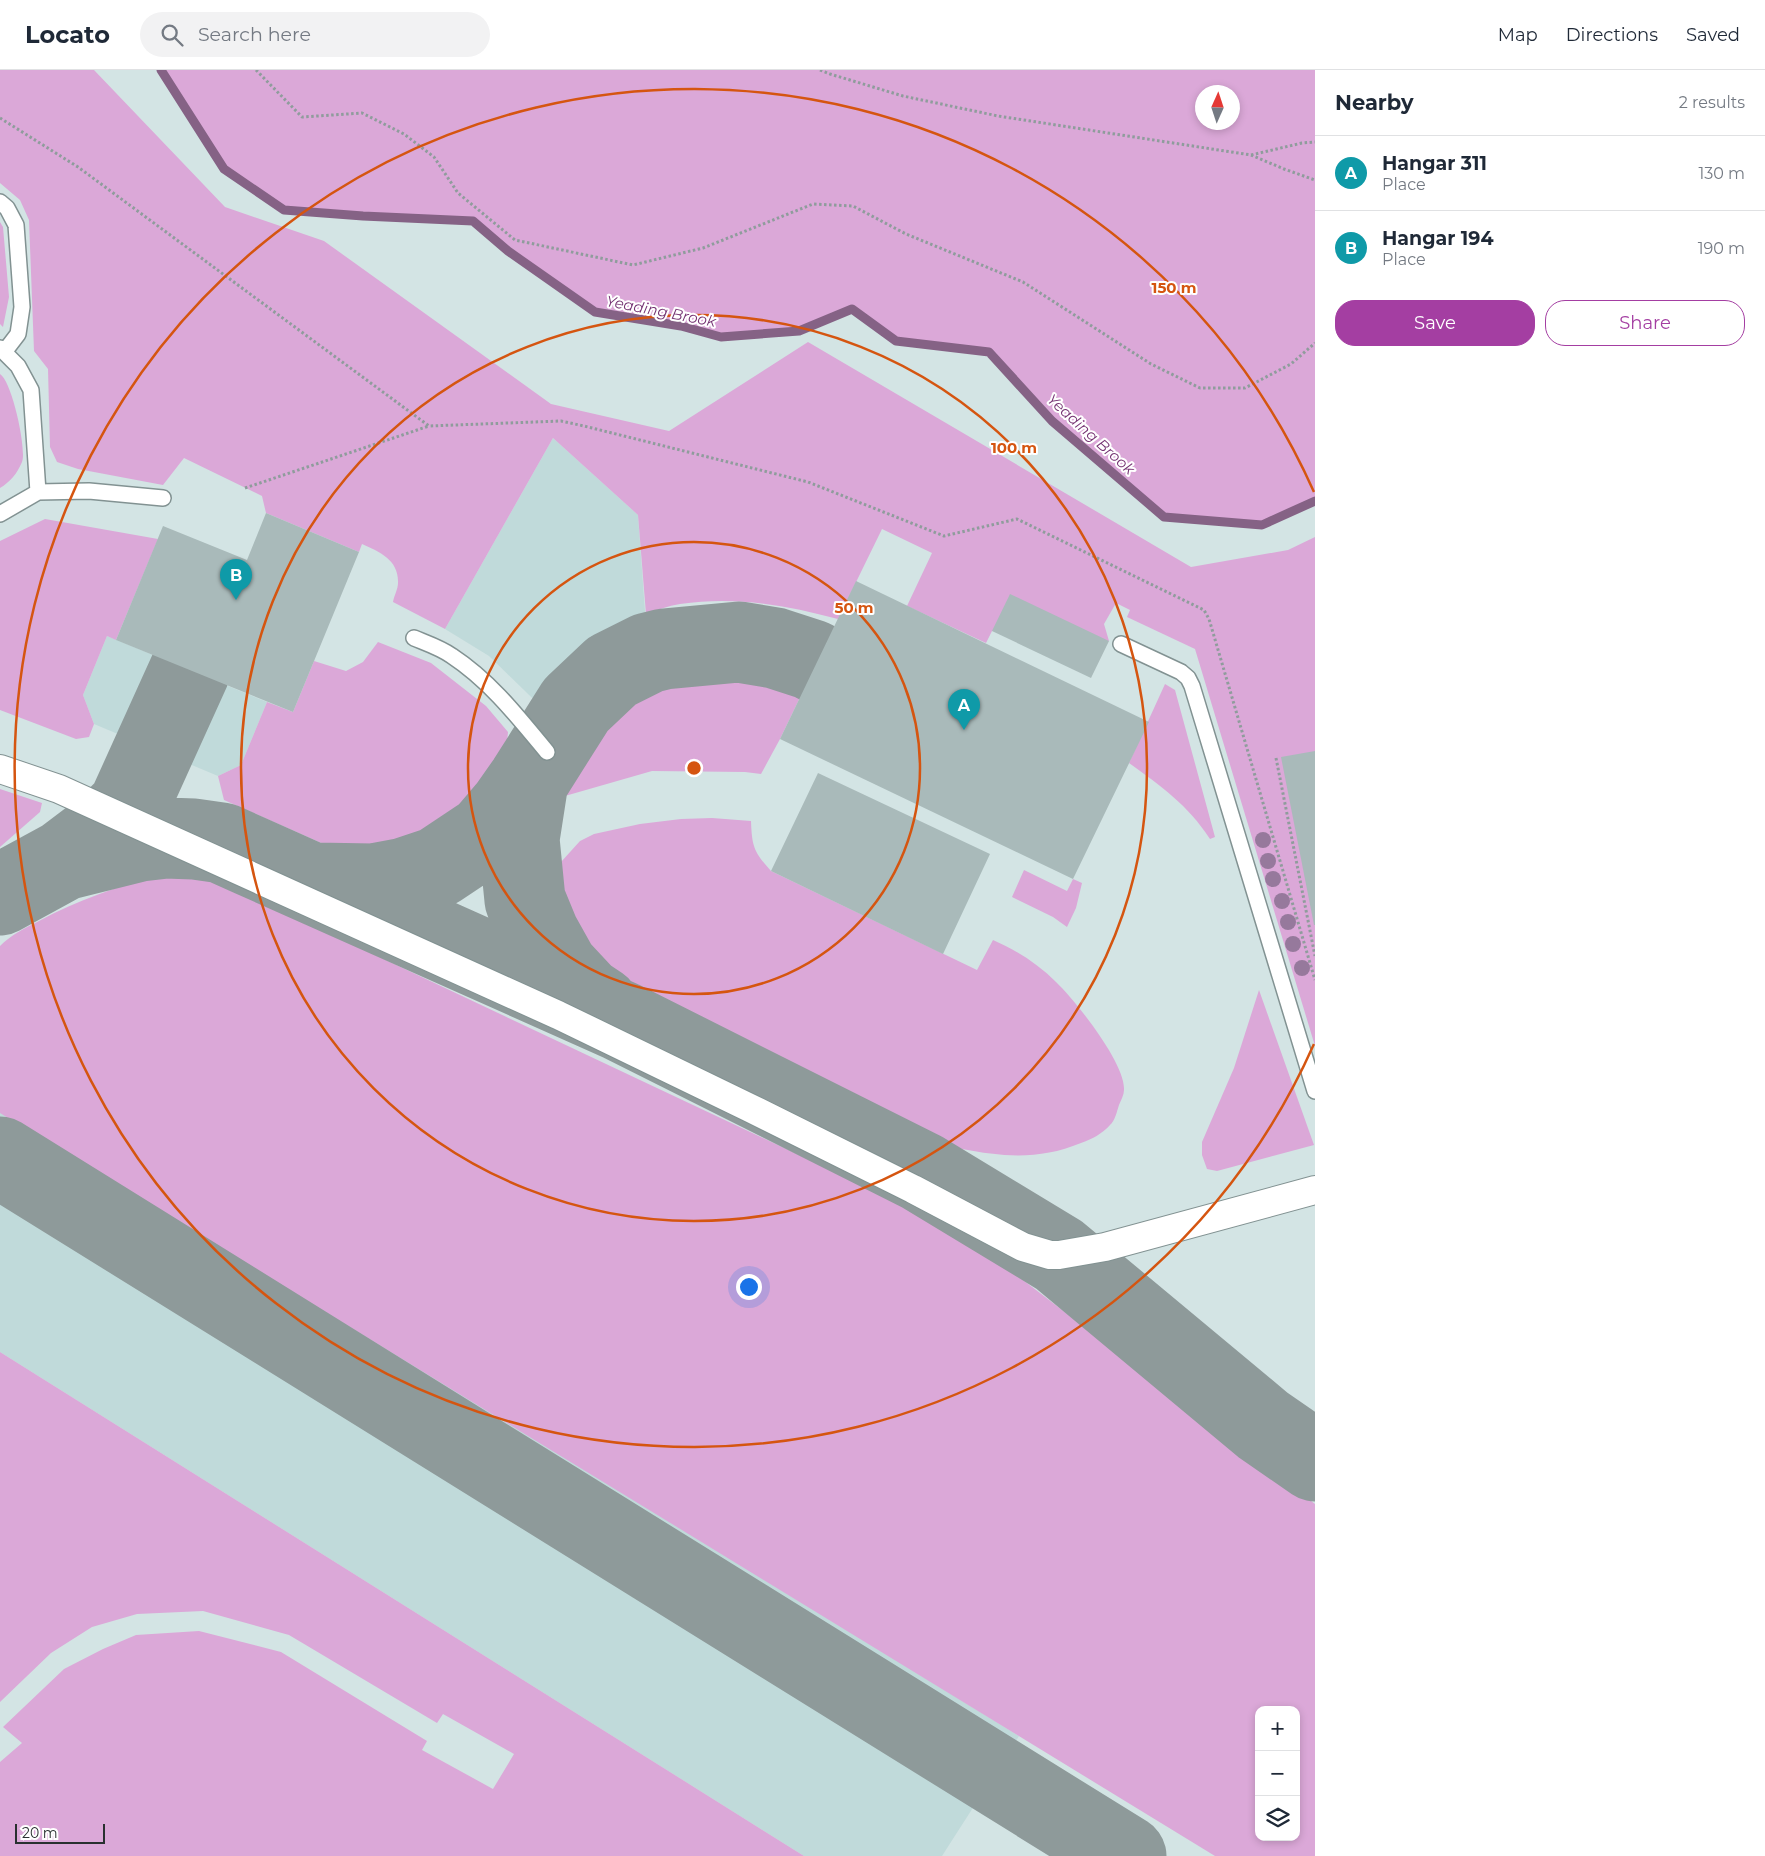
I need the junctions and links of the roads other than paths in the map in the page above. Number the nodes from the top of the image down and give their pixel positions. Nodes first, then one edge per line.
1 (0, 202) edge
2 (3, 350) edge
3 (38, 492) junction
4 (163, 498) dead end
5 (0, 514) edge
6 (414, 638) dead end
7 (1121, 644) dead end
8 (547, 752) dead end
9 (0, 769) edge
10 (1315, 1091) edge
11 (1315, 1190) edge

1 - 2 lane
2 - 3 lane
3 - 4 lane
3 - 5 lane
6 - 8 lane
7 - 10 lane
9 - 11 street

